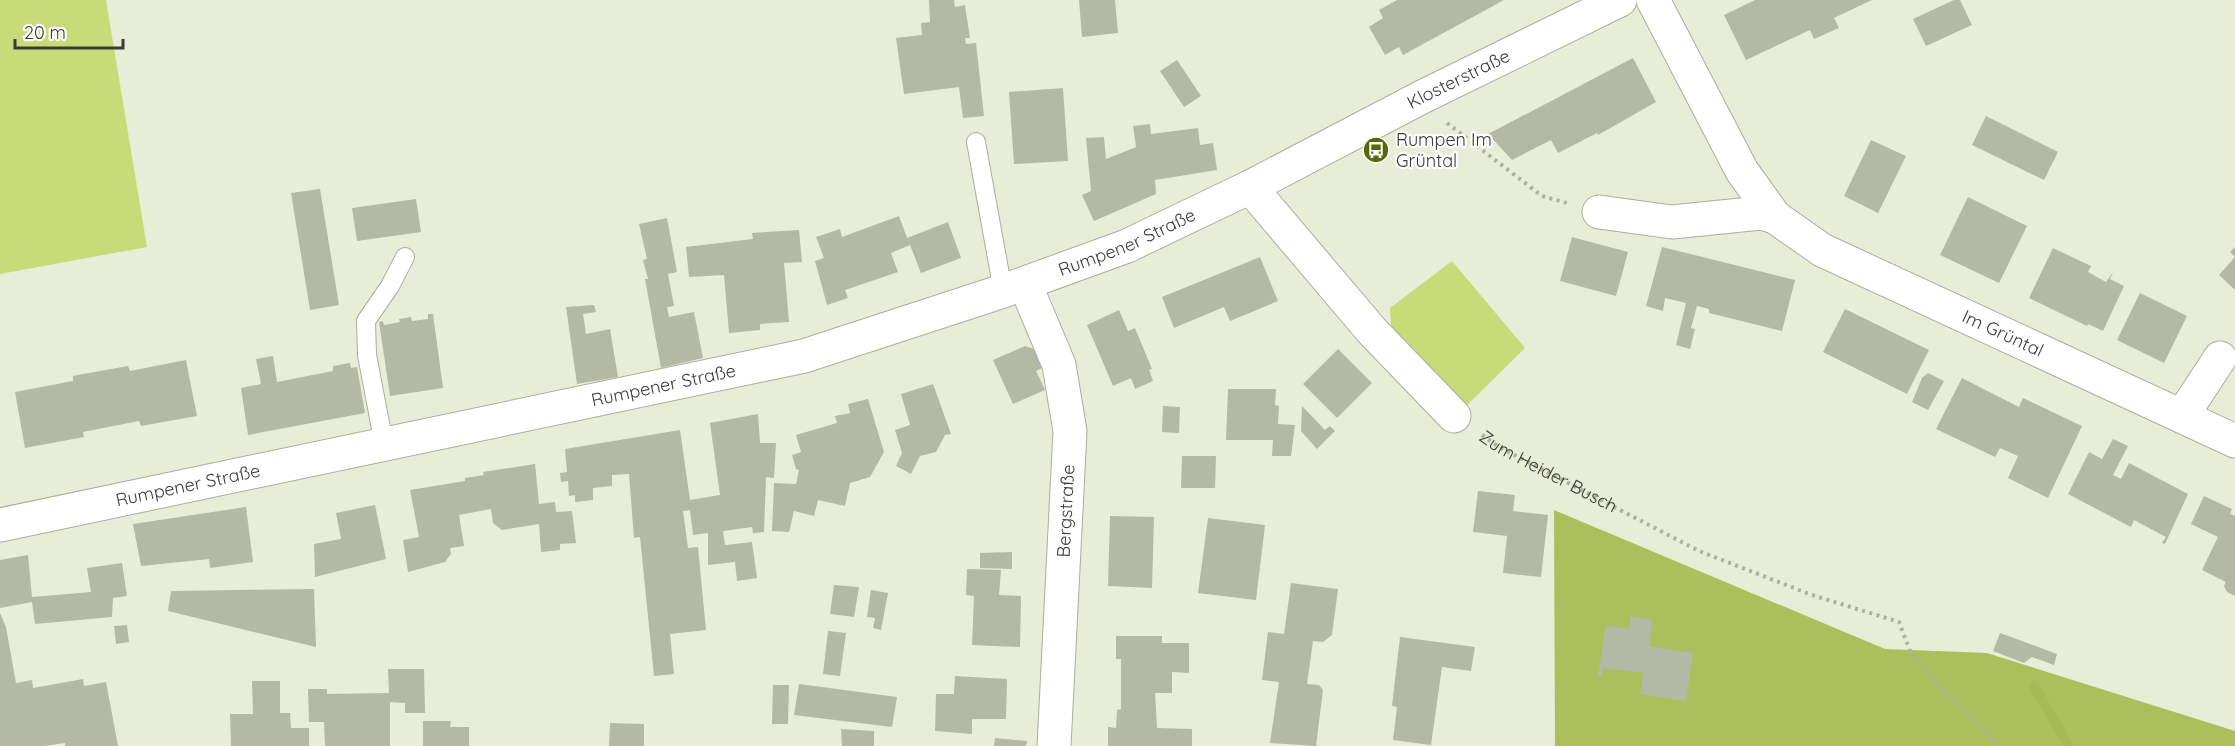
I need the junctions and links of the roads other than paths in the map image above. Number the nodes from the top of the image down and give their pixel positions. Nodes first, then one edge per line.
1 (1620, 0) edge
2 (1653, 0) edge
3 (976, 142) dead end
4 (1300, 160) joint
5 (1250, 187) junction
6 (1599, 212) road end
7 (1775, 217) junction
8 (405, 257) dead end
9 (1014, 288) junction
10 (2220, 358) dead end
11 (1454, 416) road end
12 (2182, 416) junction
13 (2235, 441) edge
14 (384, 444) junction
15 (0, 525) edge
16 (1054, 746) edge

1 - 4 street, Klosterstraße
2 - 7 street, Im Grüntal
3 - 9 lane
4 - 5 street, Rumpener Straße
5 - 9 street, Rumpener Straße
5 - 11 street
6 - 7 street
7 - 12 street, Im Grüntal
8 - 14 lane
9 - 14 street, Rumpener Straße
9 - 16 street, Bergstraße
10 - 12 street
12 - 13 street, Im Grüntal
14 - 15 street, Rumpener Straße

